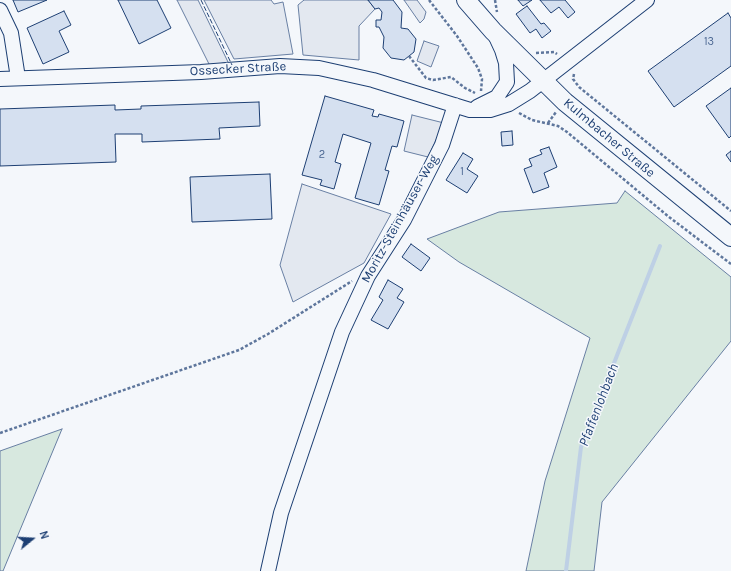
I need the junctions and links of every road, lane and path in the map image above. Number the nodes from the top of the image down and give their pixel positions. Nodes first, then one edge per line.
1 (429, 0) edge
2 (466, 0) edge
3 (494, 0) edge
4 (647, 0) edge
5 (0, 10) edge
6 (495, 23) junction
7 (532, 51) dead end
8 (409, 56) dead end
9 (506, 62) joint
10 (566, 62) junction
11 (18, 78) junction
12 (0, 79) edge
13 (542, 82) junction
14 (488, 101) junction
15 (455, 105) junction
16 (731, 211) edge
17 (731, 237) edge
18 (731, 264) edge
19 (368, 276) junction
20 (0, 433) edge
21 (268, 571) edge

1 - 14 path
2 - 6 main road, Kulmbacher Straße
3 - 6 path
4 - 10 street, Ossecker Straße
5 - 11 street
6 - 9 street, Kulmbacher Straße
6 - 13 main road, Kulmbacher Straße
7 - 10 path
8 - 14 path
9 - 14 street, Ossecker Straße
10 - 13 street, Ossecker Straße
10 - 16 path
11 - 12 street, Ossecker Straße
11 - 15 street, Ossecker Straße
13 - 14 street, Ossecker Straße
13 - 17 main road, Kulmbacher Straße
14 - 15 street, Ossecker Straße
14 - 18 path
15 - 19 street, Moritz-Steinhäuser-Weg
19 - 20 path
19 - 21 street, Moritz-Steinhäuser-Weg

